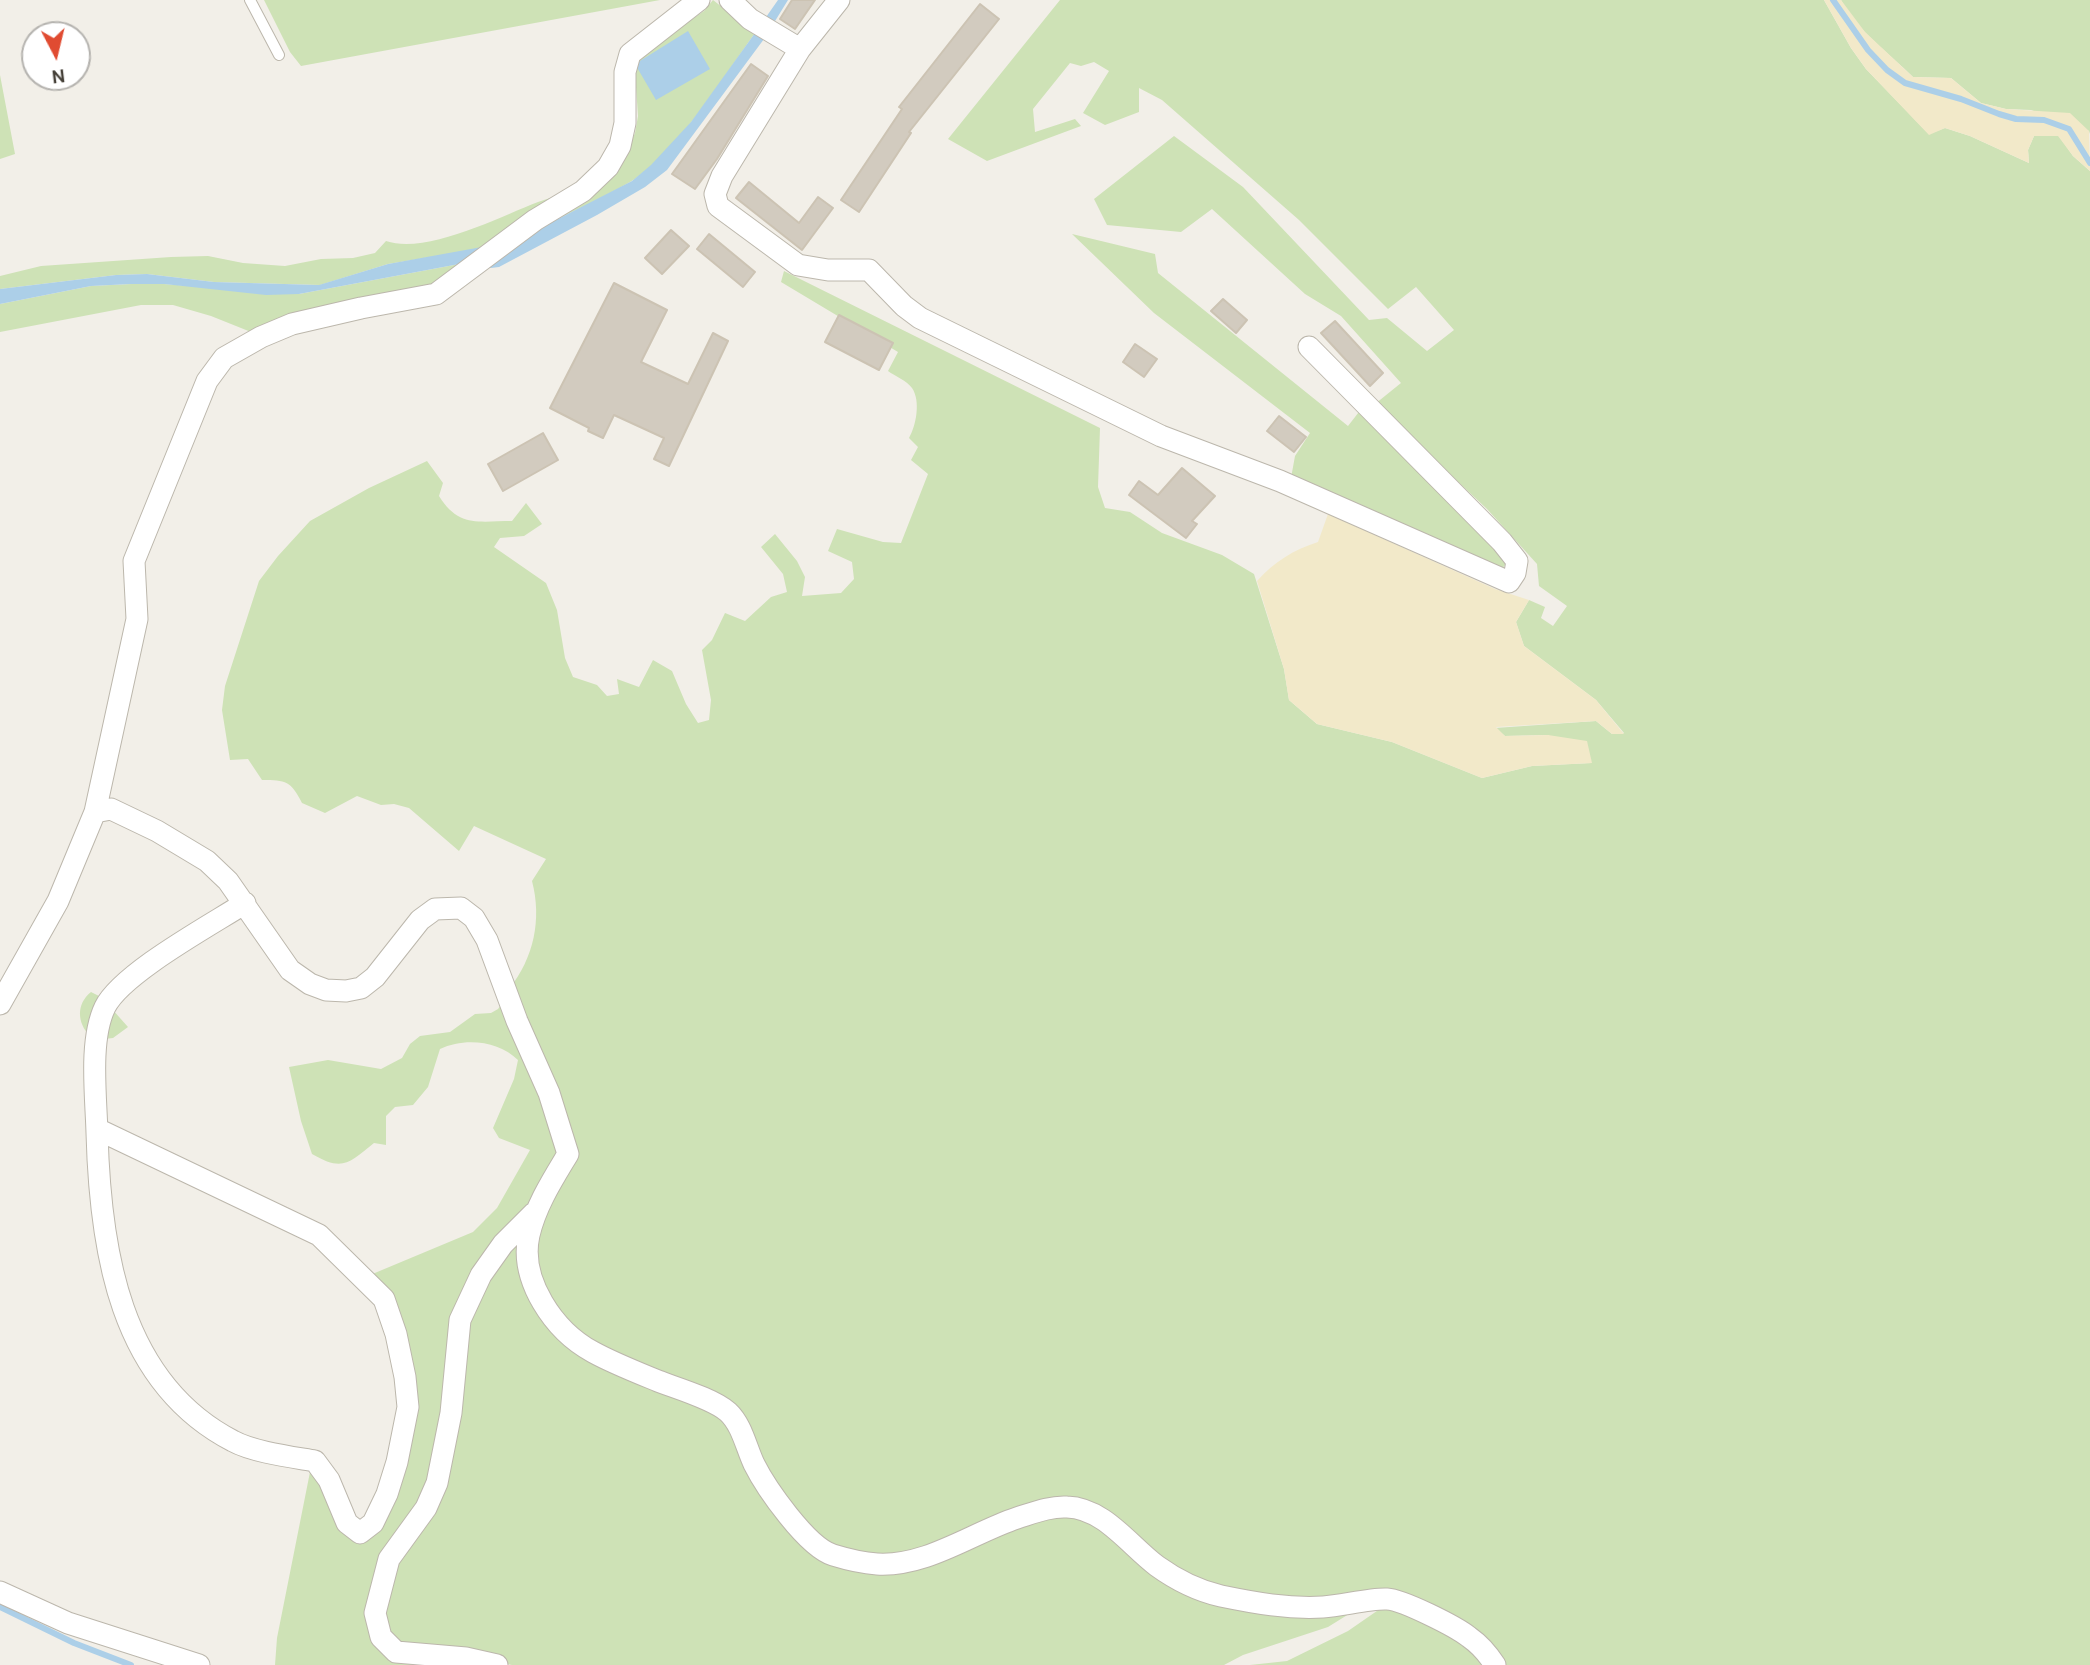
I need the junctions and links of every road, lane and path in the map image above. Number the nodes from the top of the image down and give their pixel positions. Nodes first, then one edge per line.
1 (250, 0) edge
2 (699, 0) edge
3 (730, 0) edge
4 (839, 0) edge
5 (791, 45) junction
6 (279, 55) dead end
7 (1309, 347) dead end
8 (95, 812) junction
9 (245, 904) junction
10 (0, 1004) edge
11 (97, 1129) junction
12 (536, 1212) junction
13 (0, 1592) edge
14 (199, 1665) edge
15 (497, 1665) edge
16 (1495, 1665) edge

1 - 6 lane
2 - 8 street
3 - 5 street
4 - 5 street
5 - 7 street
8 - 9 street
8 - 10 street
9 - 11 street
9 - 12 street
11 - 11 street
12 - 15 street
12 - 16 street
13 - 14 street

